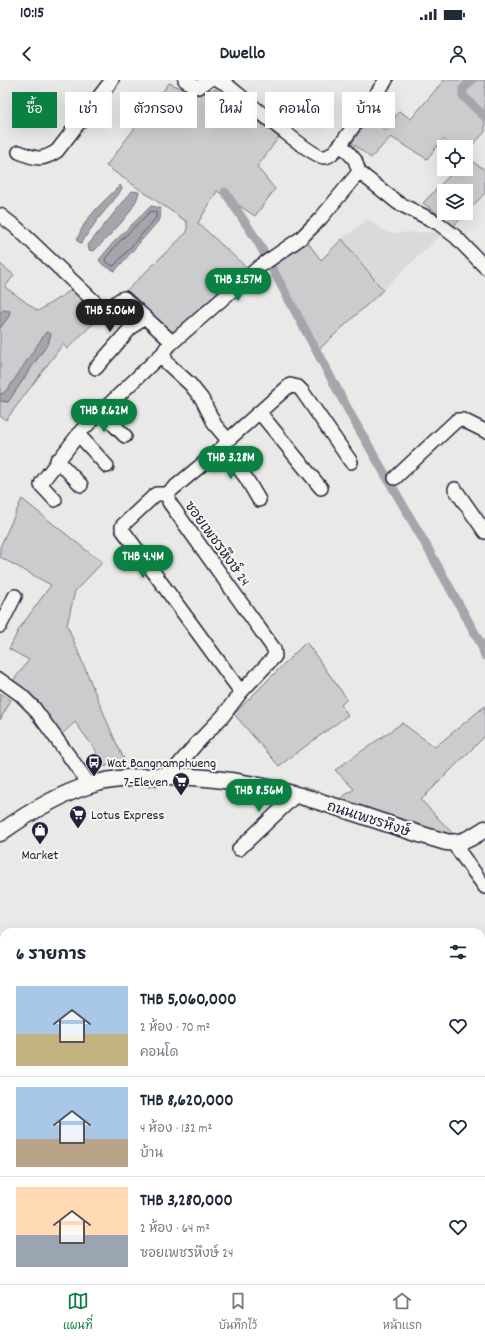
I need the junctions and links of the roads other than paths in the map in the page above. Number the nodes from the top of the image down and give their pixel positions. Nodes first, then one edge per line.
1 (112, 80) edge
2 (185, 80) edge
3 (209, 80) edge
4 (219, 80) edge
5 (386, 80) edge
6 (341, 144) junction
7 (19, 152) dead end
8 (359, 172) junction
9 (0, 215) edge
10 (485, 267) edge
11 (144, 316) junction
12 (172, 342) junction
13 (163, 353) junction
14 (96, 368) dead end
15 (101, 412) junction
16 (260, 413) junction
17 (485, 431) edge
18 (78, 434) junction
19 (125, 436) dead end
20 (225, 444) junction
21 (57, 460) junction
22 (351, 462) dead end
23 (107, 466) dead end
24 (395, 478) dead end
25 (81, 485) dead end
26 (321, 488) dead end
27 (455, 489) dead end
28 (168, 497) junction
29 (55, 500) dead end
30 (259, 500) dead end
31 (485, 532) edge
32 (15, 596) dead end
33 (0, 626) edge
34 (0, 680) edge
35 (241, 692) junction
36 (169, 776) junction
37 (90, 785) junction
38 (296, 795) junction
39 (485, 829) edge
40 (0, 833) edge
41 (453, 843) junction
42 (239, 849) dead end
43 (485, 887) edge

1 - 7 street
2 - 3 street
4 - 6 street
5 - 6 street
6 - 8 street
8 - 10 street
8 - 12 street
9 - 11 street
11 - 12 street
11 - 14 street
12 - 13 street
13 - 15 street
13 - 20 street
15 - 18 street
15 - 19 street
16 - 20 street, ซอยเพชรหึงษ์ 24
16 - 22 street, ซอยเพชรหึงษ์ 24
16 - 26 street
17 - 24 street
18 - 21 street
18 - 23 street
20 - 28 street, ซอยเพชรหึงษ์ 24
20 - 30 street
21 - 25 street
21 - 29 street
27 - 31 street
28 - 35 street, ซอยเพชรหึงษ์ 24
28 - 35 street
32 - 33 street
34 - 37 street
35 - 36 street, ซอยเพชรหึงษ์ 24
36 - 37 main road, ถนนเพชรหึงษ์
36 - 38 main road, ถนนเพชรหึงษ์
37 - 40 main road, ถนนเพชรหึงษ์
38 - 41 main road, ถนนเพชรหึงษ์
38 - 42 street
39 - 41 main road
41 - 43 street

